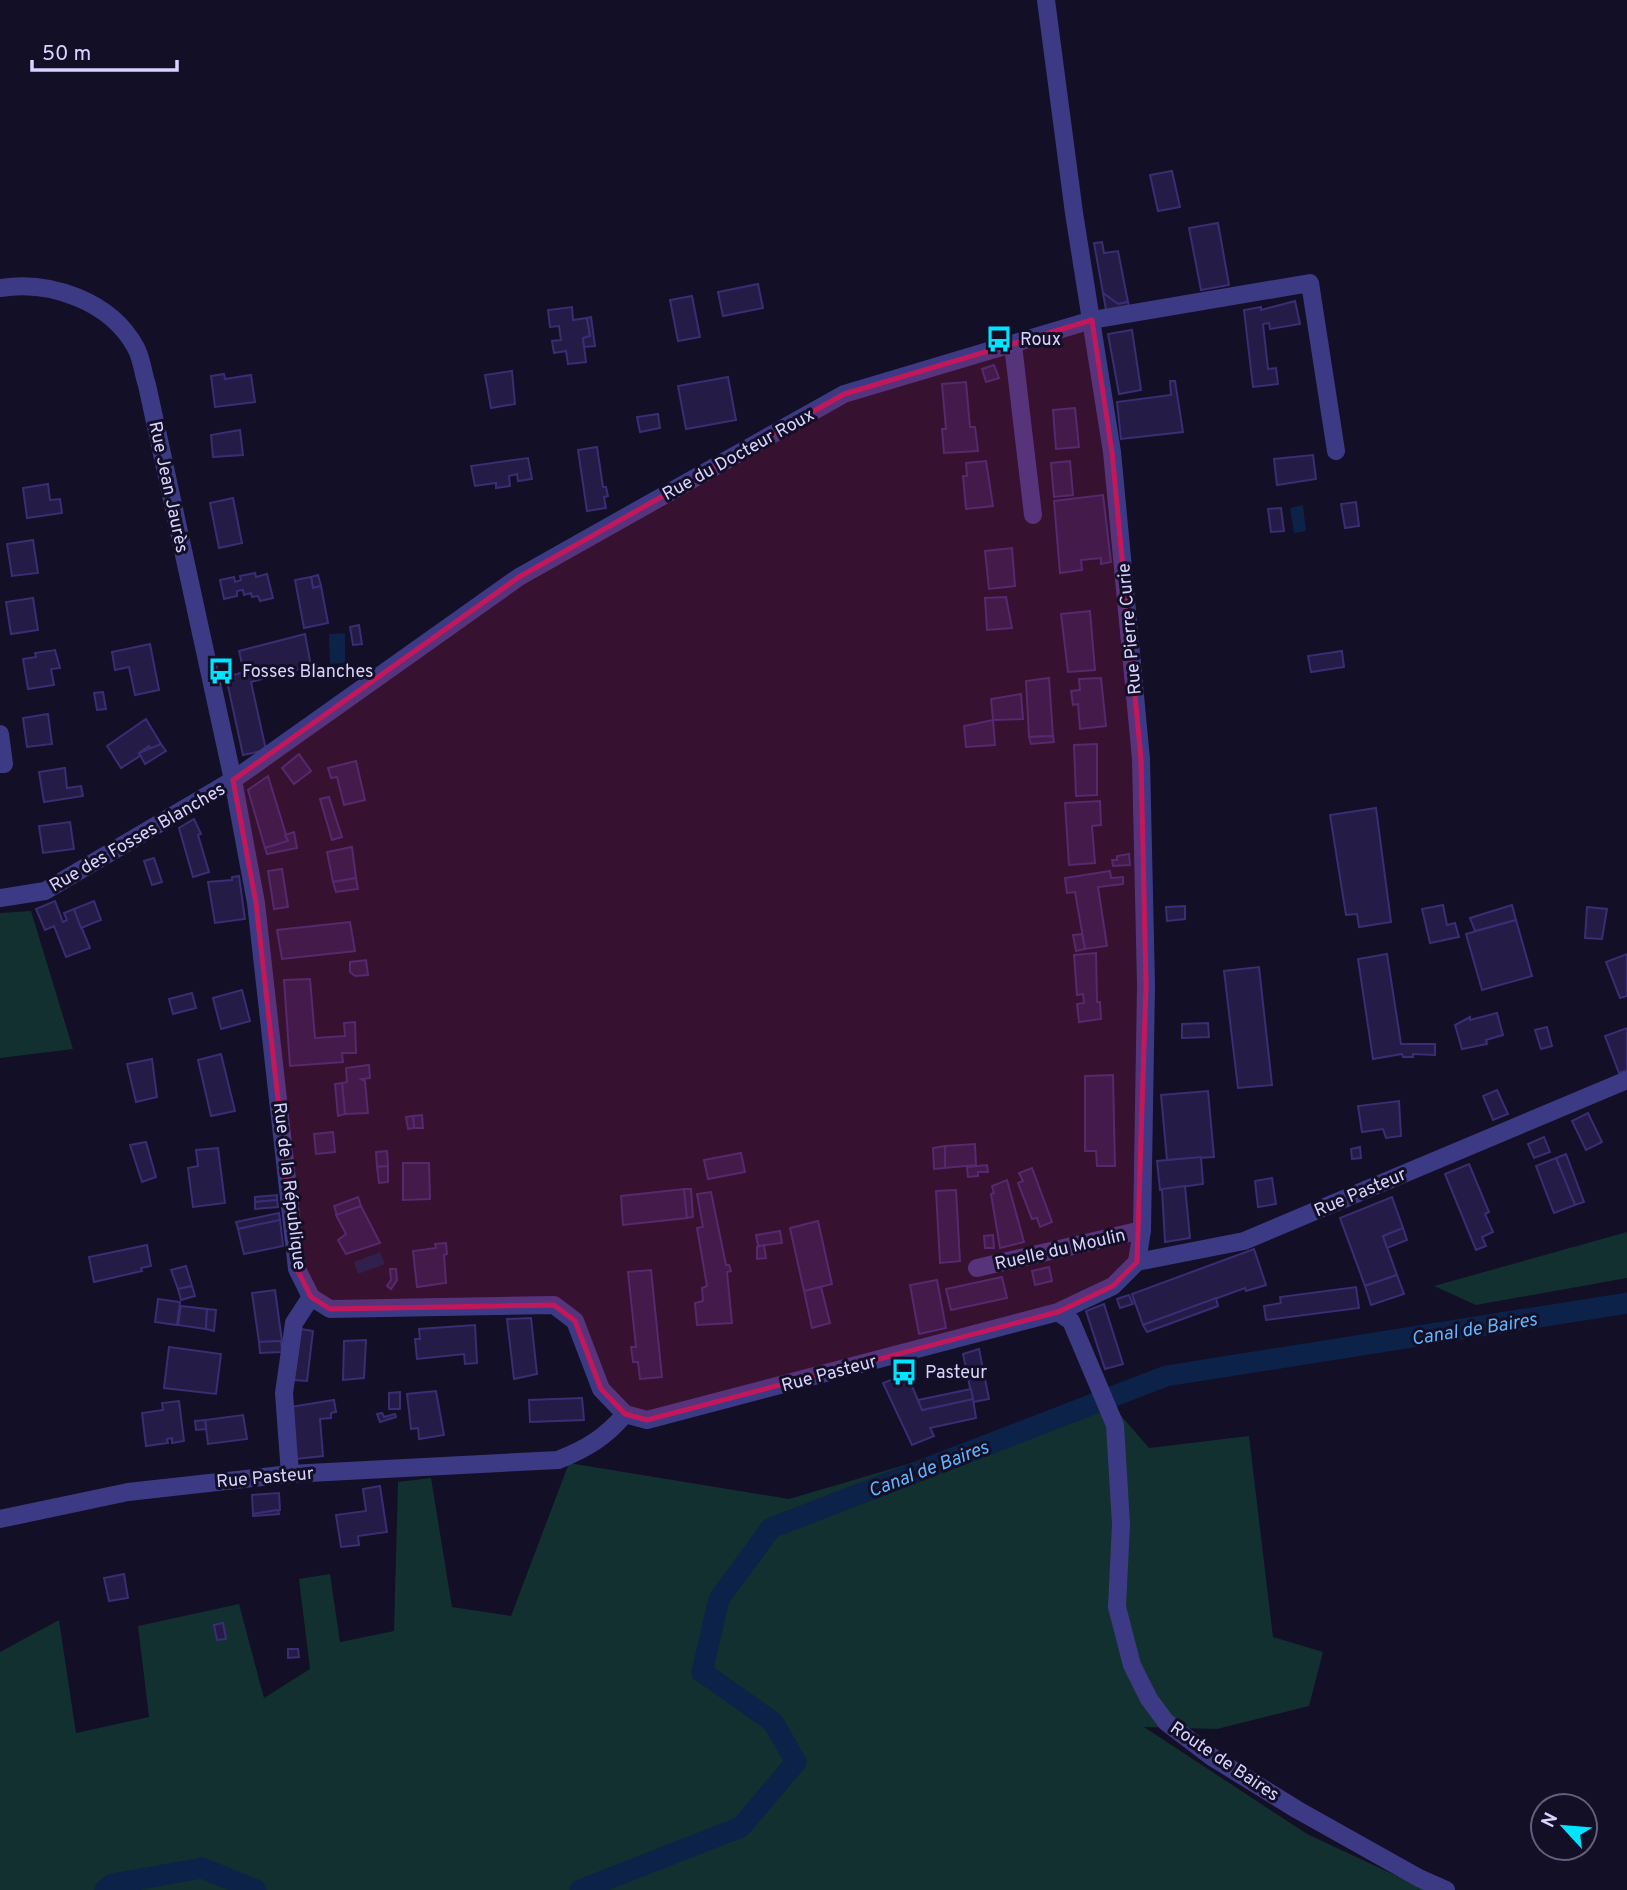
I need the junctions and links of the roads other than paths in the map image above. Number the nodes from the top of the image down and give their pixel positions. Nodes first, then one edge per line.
1 (1046, 0) edge
2 (0, 288) edge
3 (1092, 320) junction
4 (1013, 345) junction
5 (1336, 451) dead end
6 (1033, 515) dead end
7 (0, 734) edge
8 (0, 764) edge
9 (233, 780) junction
10 (0, 898) edge
11 (1627, 1080) edge
12 (1142, 1230) junction
13 (1138, 1262) junction
14 (977, 1268) dead end
15 (311, 1297) junction
16 (1058, 1312) junction
17 (625, 1414) junction
18 (290, 1474) junction
19 (0, 1519) edge
20 (1446, 1890) edge

1 - 3 street, Rue Pierre Curie
2 - 9 street, Rue Jean Jaurès
3 - 4 street, Rue du Docteur Roux
3 - 5 street, Rue du Docteur Roux
3 - 12 street, Rue Pierre Curie
4 - 6 street
4 - 9 street, Rue du Docteur Roux
7 - 8 street
9 - 10 street, Rue des Fosses Blanches
9 - 15 street, Rue de la République
11 - 13 street, Rue Pasteur
12 - 13 street, Rue Pierre Curie
12 - 14 street, Ruelle du Moulin
13 - 16 street, Rue Pasteur
15 - 17 street
15 - 18 street
16 - 17 street, Rue Pasteur
16 - 20 street, Route de Baires
17 - 18 street, Rue Pasteur
18 - 19 street, Rue Pasteur

